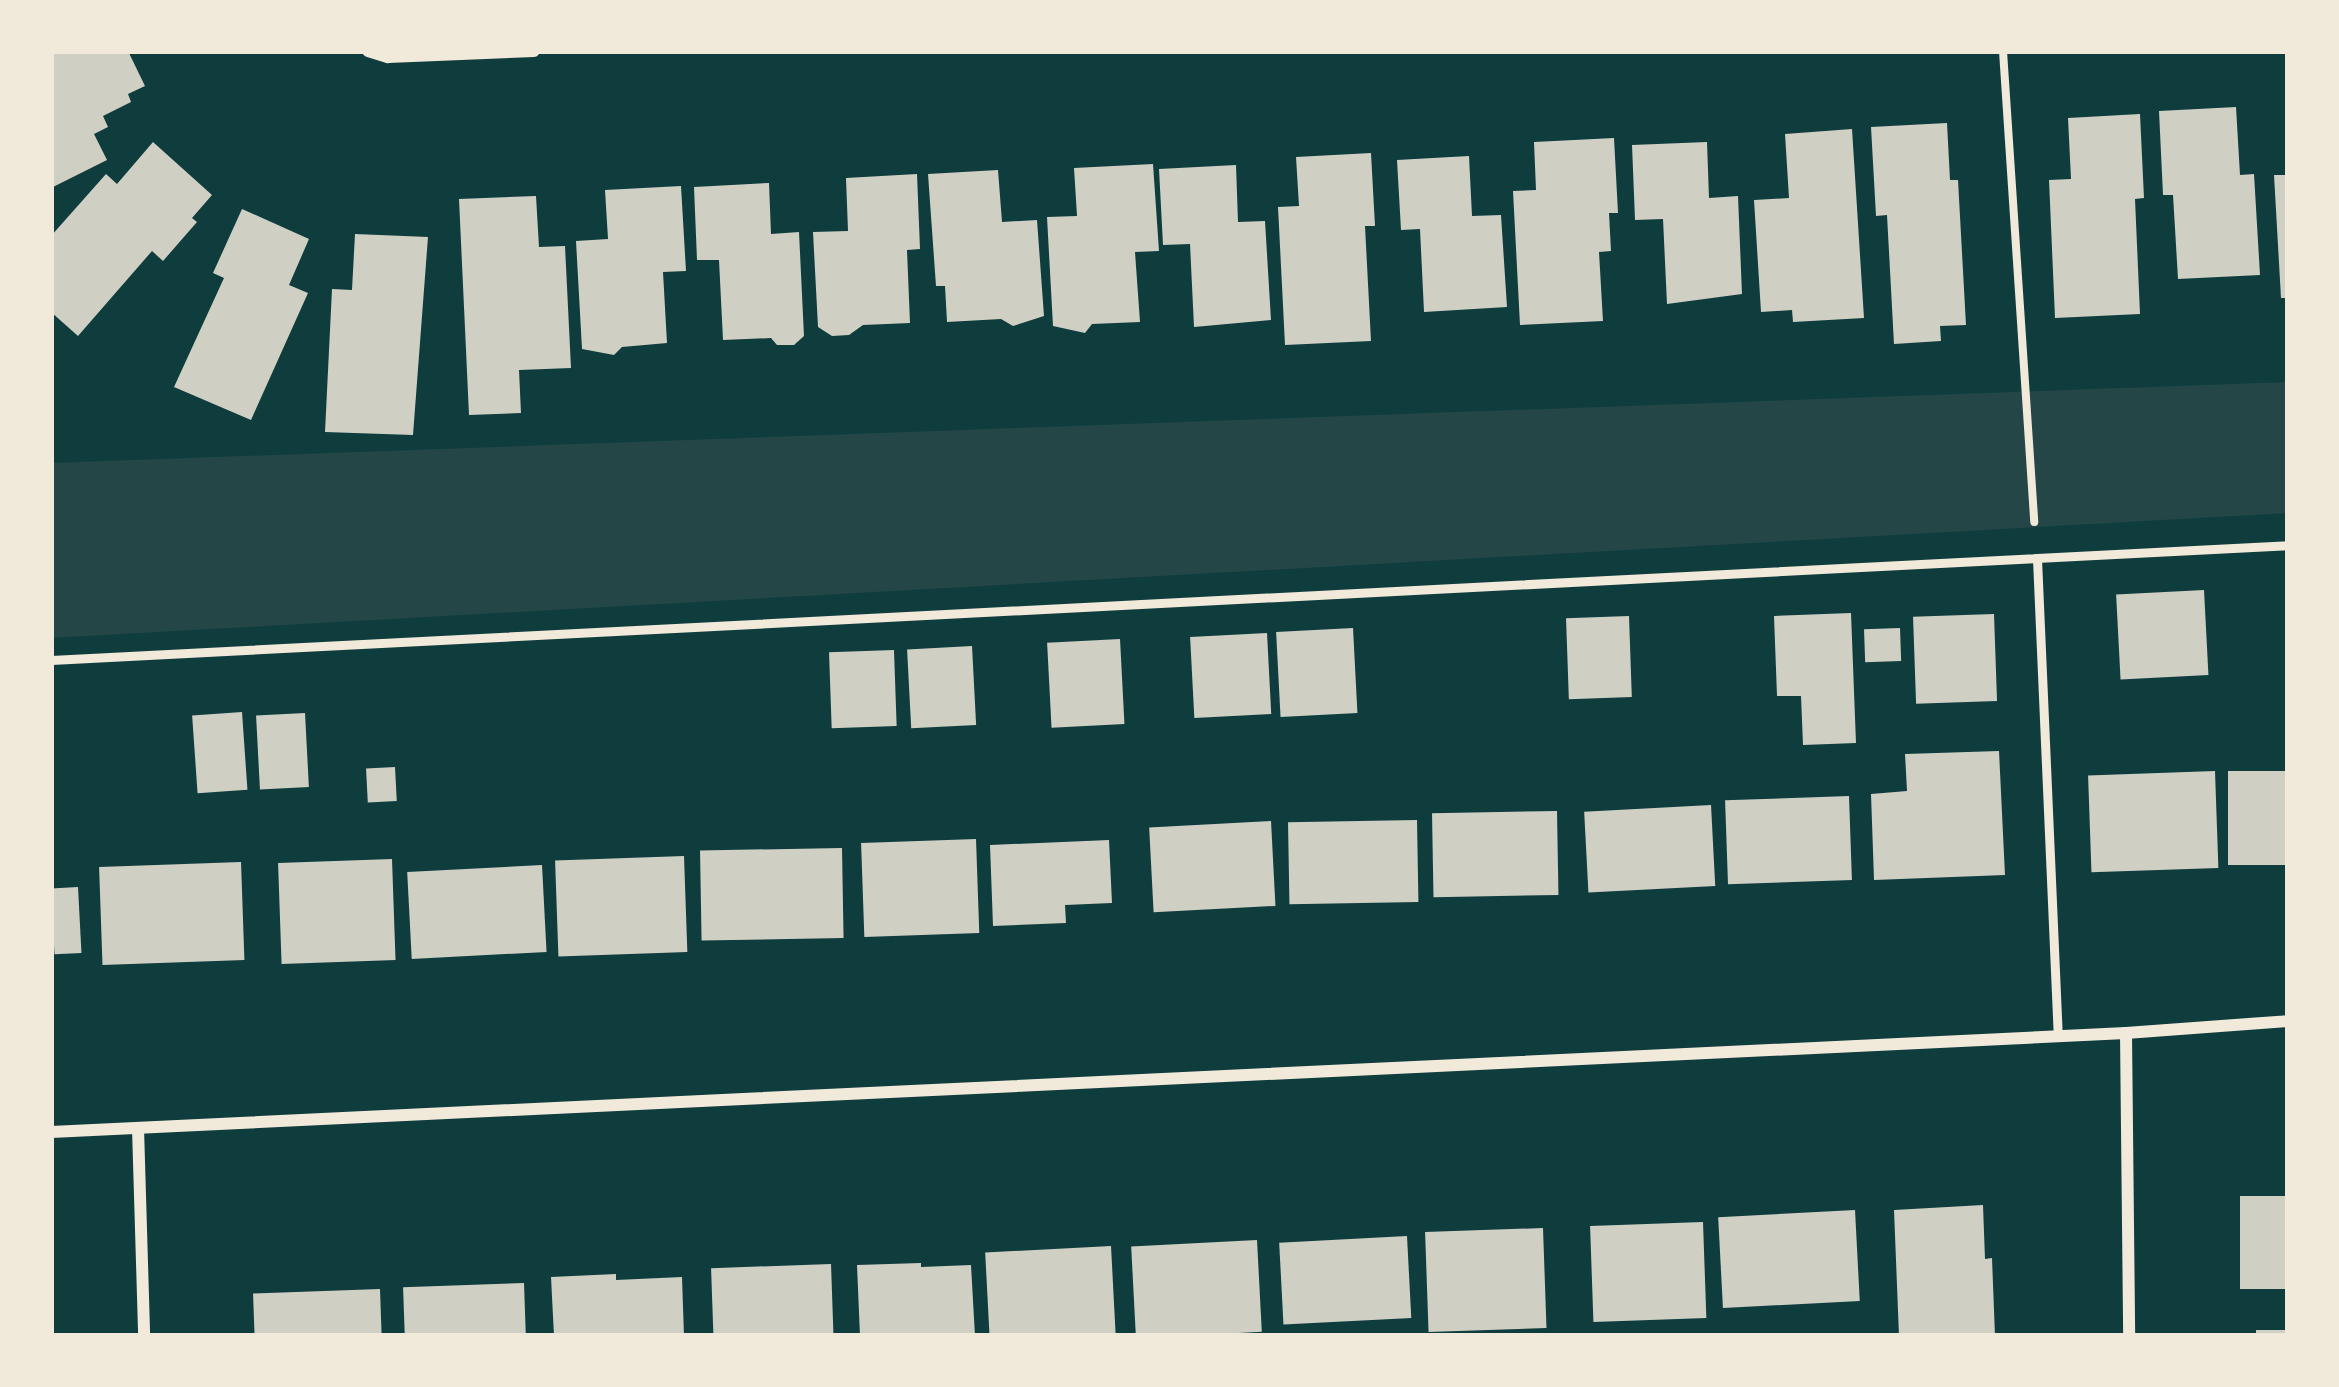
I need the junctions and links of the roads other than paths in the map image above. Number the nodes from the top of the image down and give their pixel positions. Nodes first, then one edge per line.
1 (368, 51) edge
2 (534, 51) edge
3 (2288, 545) edge
4 (2037, 560) junction
5 (51, 660) edge
6 (2288, 1021) edge
7 (2126, 1033) junction
8 (2058, 1036) junction
9 (138, 1128) junction
10 (51, 1132) edge
11 (144, 1336) edge
12 (2129, 1336) edge

1 - 2 street
3 - 4 lane
4 - 5 lane
4 - 8 lane
6 - 7 street
7 - 8 street
7 - 12 street
8 - 9 street
9 - 10 street
9 - 11 street

